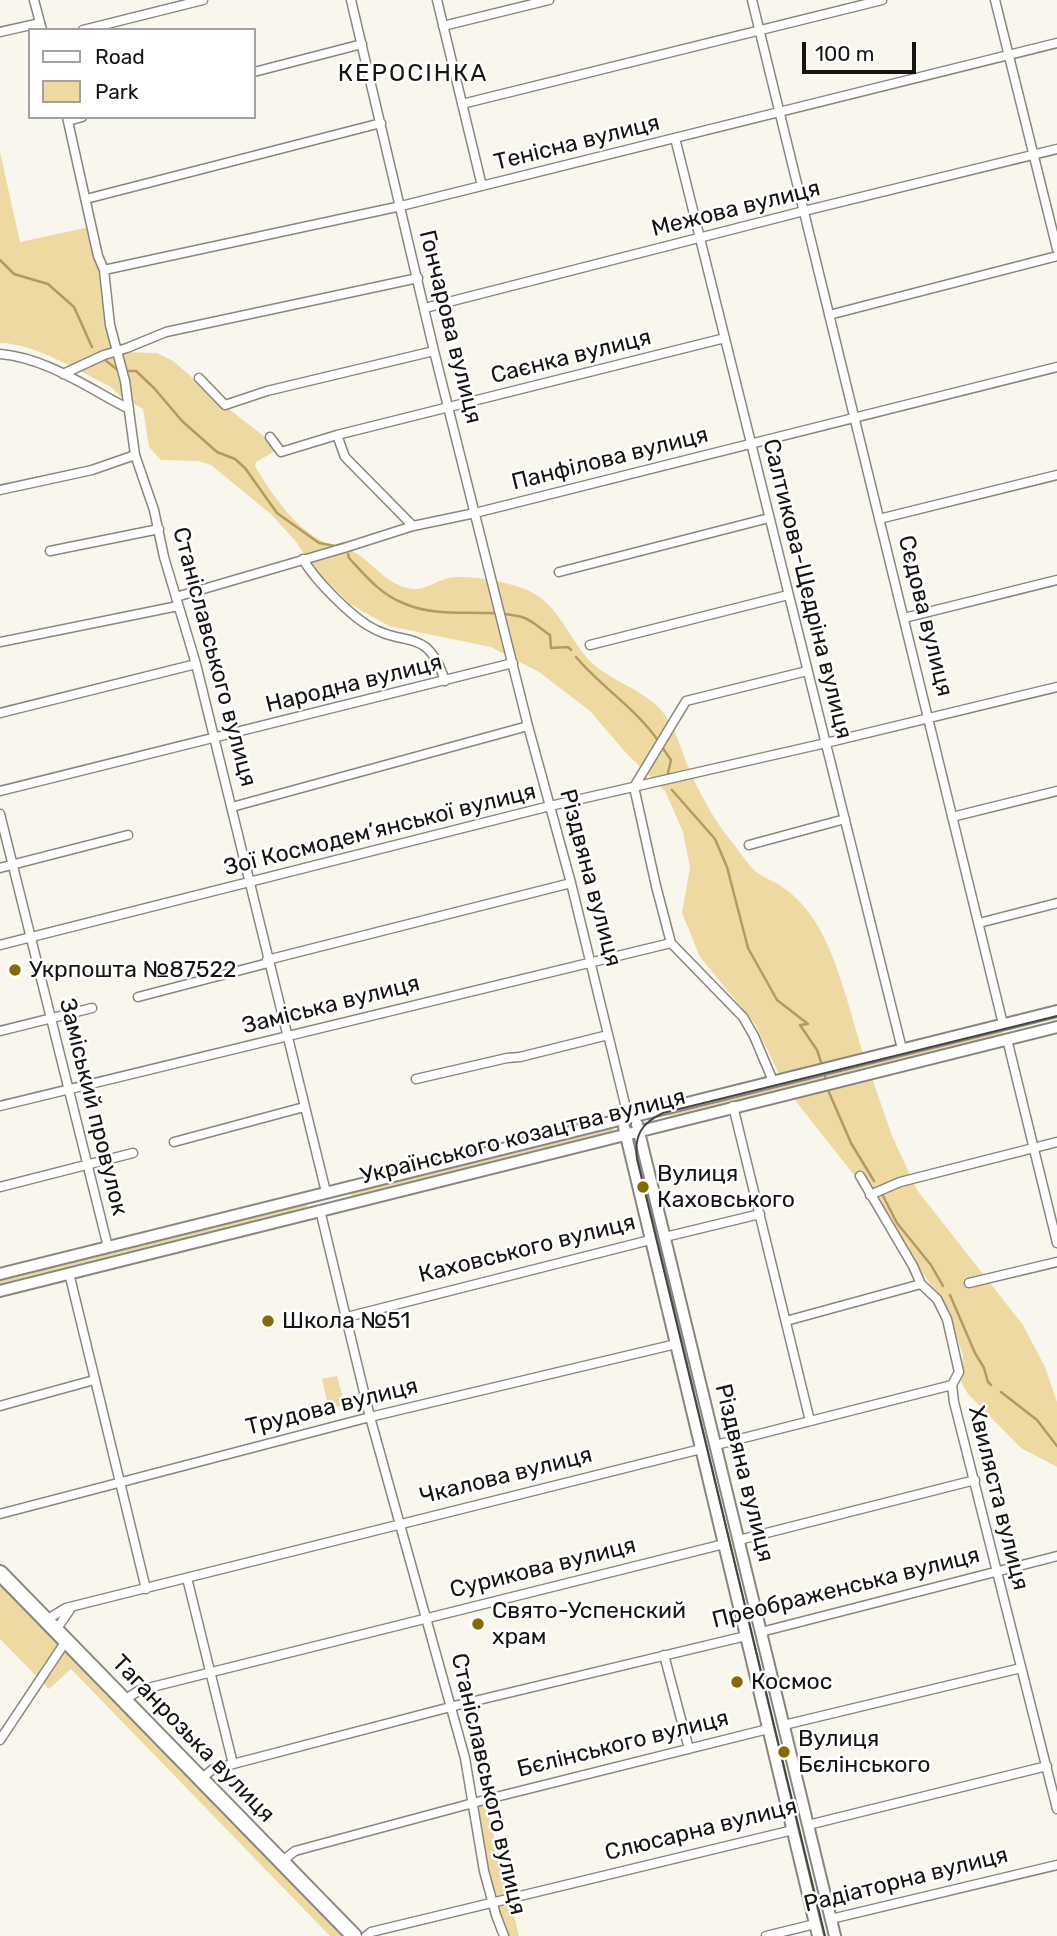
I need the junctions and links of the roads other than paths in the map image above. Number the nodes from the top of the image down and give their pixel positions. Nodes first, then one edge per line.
1 (34, 0) edge
2 (202, 0) edge
3 (351, 0) edge
4 (437, 0) edge
5 (549, 0) edge
6 (752, 0) edge
7 (882, 0) edge
8 (995, 0) edge
9 (443, 26) junction
10 (41, 27) edge
11 (91, 28) edge
12 (28, 29) edge
13 (760, 30) junction
14 (0, 32) edge
15 (1057, 43) edge
16 (362, 44) junction
17 (1009, 55) junction
18 (256, 71) edge
19 (462, 104) junction
20 (779, 112) junction
21 (67, 119) edge
22 (381, 123) junction
23 (675, 138) junction
24 (1057, 149) edge
25 (1034, 155) junction
26 (482, 186) junction
27 (86, 200) junction
28 (401, 206) junction
29 (804, 211) junction
30 (700, 238) junction
31 (1057, 249) edge
32 (1057, 256) edge
33 (104, 270) junction
34 (418, 278) junction
35 (425, 308) junction
36 (829, 316) junction
37 (725, 338) junction
38 (117, 351) junction
39 (434, 351) junction
40 (0, 354) edge
41 (1057, 367) edge
42 (63, 374) junction
43 (199, 378) dead end
44 (449, 407) junction
45 (129, 409) junction
46 (854, 417) junction
47 (337, 435) junction
48 (270, 437) dead end
49 (750, 443) junction
50 (135, 455) junction
51 (1057, 475) edge
52 (0, 490) edge
53 (475, 513) junction
54 (769, 518) junction
55 (879, 519) junction
56 (413, 526) junction
57 (159, 529) junction
58 (50, 551) dead end
59 (303, 559) junction
60 (559, 572) dead end
61 (1057, 580) edge
62 (789, 595) junction
63 (177, 602) junction
64 (904, 618) junction
65 (0, 642) edge
66 (590, 645) dead end
67 (513, 663) junction
68 (196, 664) junction
69 (807, 671) junction
70 (445, 681) junction
71 (1057, 687) edge
72 (0, 713) edge
73 (928, 719) junction
74 (528, 726) junction
75 (215, 738) junction
76 (825, 743) junction
77 (634, 787) junction
78 (0, 791) edge
79 (1057, 791) edge
80 (550, 806) junction
81 (232, 807) junction
82 (0, 814) edge
83 (952, 817) junction
84 (845, 819) junction
85 (128, 835) dead end
86 (749, 845) dead end
87 (12, 865) junction
88 (0, 868) edge
89 (250, 883) junction
90 (570, 883) junction
91 (1057, 903) edge
92 (979, 923) junction
93 (30, 937) junction
94 (671, 943) junction
95 (0, 945) edge
96 (590, 961) junction
97 (267, 962) junction
98 (138, 997) dead end
99 (92, 1008) dead end
100 (1057, 1011) edge
101 (51, 1018) junction
102 (1003, 1024) junction
103 (1057, 1027) edge
104 (0, 1031) edge
105 (608, 1035) junction
106 (286, 1036) junction
107 (1007, 1039) junction
108 (902, 1049) junction
109 (416, 1079) dead end
110 (772, 1081) junction
111 (68, 1089) junction
112 (0, 1106) edge
113 (733, 1106) junction
114 (304, 1107) junction
115 (628, 1116) junction
116 (639, 1130) junction
117 (625, 1133) junction
118 (174, 1142) dead end
119 (1057, 1142) edge
120 (1035, 1148) junction
121 (133, 1153) dead end
122 (88, 1165) junction
123 (860, 1177) dead end
124 (0, 1187) edge
125 (321, 1194) junction
126 (870, 1195) junction
127 (324, 1209) junction
128 (760, 1214) junction
129 (665, 1237) junction
130 (650, 1240) junction
131 (1057, 1242) edge
132 (108, 1247) junction
133 (1057, 1262) edge
134 (69, 1273) junction
135 (0, 1274) edge
136 (969, 1283) dead end
137 (921, 1284) junction
138 (0, 1291) edge
139 (347, 1317) junction
140 (786, 1321) junction
141 (676, 1344) junction
142 (94, 1380) junction
143 (952, 1385) junction
144 (0, 1406) edge
145 (370, 1417) junction
146 (810, 1421) junction
147 (716, 1445) junction
148 (701, 1449) junction
149 (975, 1480) junction
150 (120, 1481) junction
151 (0, 1514) edge
152 (399, 1524) junction
153 (739, 1540) junction
154 (724, 1544) junction
155 (1057, 1556) edge
156 (998, 1571) junction
157 (0, 1573) edge
158 (187, 1578) junction
159 (146, 1589) junction
160 (71, 1608) junction
161 (426, 1618) junction
162 (56, 1631) junction
163 (761, 1632) junction
164 (746, 1636) junction
165 (664, 1655) junction
166 (1021, 1668) junction
167 (210, 1672) junction
168 (124, 1700) junction
169 (451, 1707) junction
170 (784, 1725) junction
171 (768, 1729) junction
172 (0, 1740) edge
173 (689, 1749) junction
174 (233, 1764) junction
175 (1047, 1766) junction
176 (201, 1779) junction
177 (474, 1803) junction
178 (1057, 1809) edge
179 (808, 1825) junction
180 (793, 1829) junction
181 (281, 1862) junction
182 (1057, 1865) edge
183 (492, 1903) junction
184 (831, 1919) junction
185 (815, 1924) junction
186 (354, 1936) edge
187 (366, 1936) edge
188 (504, 1936) edge
189 (766, 1936) edge
190 (818, 1936) edge
191 (835, 1936) edge

1 - 10 street
2 - 11 street
3 - 16 street, Гончарова вулиця
4 - 9 street
5 - 9 street
6 - 13 street, Сєдова вулиця
7 - 13 street
8 - 17 street
9 - 19 street
12 - 14 street
13 - 19 street
13 - 20 street, Сєдова вулиця
15 - 17 street, Тенісна вулиця
16 - 18 street
16 - 22 street, Гончарова вулиця
17 - 20 street, Тенісна вулиця
17 - 25 street
19 - 26 street
20 - 23 street, Тенісна вулиця
20 - 29 street, Сєдова вулиця
21 - 27 street, Станіславського вулиця
22 - 27 street
22 - 28 street, Гончарова вулиця
23 - 26 street, Тенісна вулиця
23 - 30 street, Салтикова-Щедріна вулиця
24 - 25 street, Межова вулиця
25 - 29 street, Межова вулиця
25 - 31 street
26 - 28 street, Тенісна вулиця
27 - 33 street, Станіславського вулиця
28 - 33 street, Тенісна вулиця
28 - 34 street, Гончарова вулиця
29 - 30 street, Межова вулиця
29 - 36 street, Сєдова вулиця
30 - 35 street, Межова вулиця
30 - 37 street, Салтикова-Щедріна вулиця
32 - 36 street
33 - 38 street, Станіславського вулиця
34 - 35 street, Гончарова вулиця
34 - 38 street
35 - 39 street, Гончарова вулиця
36 - 46 street, Сєдова вулиця
37 - 44 street, Саєнка вулиця
37 - 49 street, Салтикова-Щедріна вулиця
38 - 42 street
38 - 45 street, Станіславського вулиця
39 - 43 street
39 - 44 street, Гончарова вулиця
40 - 42 street
41 - 46 street, Панфілова вулиця
42 - 45 street
44 - 47 street, Саєнка вулиця
44 - 53 street, Гончарова вулиця
45 - 50 street, Станіславського вулиця
46 - 49 street, Панфілова вулиця
46 - 55 street, Сєдова вулиця
47 - 48 street, Саєнка вулиця
47 - 56 street
49 - 53 street, Панфілова вулиця
49 - 54 street, Салтикова-Щедріна вулиця
50 - 52 street
50 - 57 street, Станіславського вулиця
51 - 55 street
53 - 56 street, Панфілова вулиця
53 - 67 street, Гончарова вулиця
54 - 60 street
54 - 62 street, Салтикова-Щедріна вулиця
55 - 64 street, Сєдова вулиця
56 - 59 street, Панфілова вулиця
57 - 58 street
57 - 63 street, Станіславського вулиця
59 - 63 street, Панфілова вулиця
59 - 70 street
61 - 64 street
62 - 66 street
62 - 69 street, Салтикова-Щедріна вулиця
63 - 65 street, Панфілова вулиця
63 - 68 street, Станіславського вулиця
64 - 73 street, Сєдова вулиця
67 - 70 street, Народна вулиця
67 - 74 street, Різдвяна вулиця
68 - 72 street
68 - 75 street, Станіславського вулиця
69 - 76 street, Салтикова-Щедріна вулиця
69 - 77 street
70 - 75 street, Народна вулиця
71 - 73 street, Зої Космодем’янської вулиця
73 - 76 street, Зої Космодем’янської вулиця
73 - 83 street, Сєдова вулиця
74 - 80 street, Різдвяна вулиця
74 - 81 street
75 - 78 street, Народна вулиця
75 - 81 street, Станіславського вулиця
76 - 77 street, Зої Космодем’янської вулиця
76 - 84 street, Салтикова-Щедріна вулиця
77 - 80 street, Зої Космодем’янської вулиця
77 - 94 street
79 - 83 street
80 - 89 street, Зої Космодем’янської вулиця
80 - 90 street, Різдвяна вулиця
81 - 89 street, Станіславського вулиця
82 - 87 street, Заміський провулок
83 - 92 street, Сєдова вулиця
84 - 86 street
84 - 108 street, Салтикова-Щедріна вулиця
85 - 87 street
87 - 88 street
87 - 93 street, Заміський провулок
89 - 93 street, Зої Космодем’янської вулиця
89 - 97 street, Станіславського вулиця
90 - 96 street, Різдвяна вулиця
90 - 97 street
91 - 92 street
92 - 102 street, Сєдова вулиця
93 - 95 street, Зої Космодем’янської вулиця
93 - 101 street, Заміський провулок
94 - 96 street, Заміська вулиця
94 - 110 street
96 - 105 street, Різдвяна вулиця
96 - 106 street, Заміська вулиця
97 - 98 street
97 - 106 street, Станіславського вулиця
99 - 101 street
100 - 102 street, Українського козацтва вулиця
101 - 104 street
101 - 111 street, Заміський провулок
102 - 107 street, Сєдова вулиця
102 - 108 street, Українського козацтва вулиця
103 - 107 street, Українського козацтва вулиця
105 - 109 street
105 - 115 street, Різдвяна вулиця
106 - 111 street, Заміська вулиця
106 - 114 street, Станіславського вулиця
107 - 113 street, Українського козацтва вулиця
107 - 120 street, Сєдова вулиця
108 - 110 street, Українського козацтва вулиця
110 - 115 street, Українського козацтва вулиця
111 - 112 street, Заміська вулиця
111 - 122 street, Заміський провулок
113 - 116 street, Українського козацтва вулиця
113 - 128 street
114 - 118 street
114 - 125 street, Станіславського вулиця
115 - 116 street, Різдвяна вулиця
115 - 117 street, Різдвяна вулиця
115 - 125 street, Українського козацтва вулиця
116 - 117 street, Українського козацтва вулиця
116 - 129 street, Різдвяна вулиця
117 - 127 street, Українського козацтва вулиця
117 - 130 street, Різдвяна вулиця
119 - 120 street
120 - 126 street
120 - 131 street, Сєдова вулиця
121 - 122 street
122 - 124 street
122 - 132 street, Заміський провулок
123 - 126 street, Хвиляста вулиця
125 - 127 street, Станіславського вулиця
125 - 132 street, Українського козацтва вулиця
126 - 137 street, Хвиляста вулиця
127 - 134 street, Українського козацтва вулиця
127 - 139 street, Станіславського вулиця
128 - 129 street, Каховського вулиця
128 - 140 street
129 - 130 street, Каховського вулиця
129 - 147 street, Різдвяна вулиця
130 - 139 street, Каховського вулиця
130 - 141 street, Різдвяна вулиця
132 - 135 street, Українського козацтва вулиця
133 - 136 street
134 - 138 street, Українського козацтва вулиця
134 - 142 street
137 - 140 street
137 - 143 street, Хвиляста вулиця
139 - 145 street, Станіславського вулиця
140 - 146 street
141 - 145 street, Трудова вулиця
141 - 148 street, Різдвяна вулиця
142 - 144 street
142 - 150 street
143 - 146 street, Чкалова вулиця
143 - 149 street, Хвиляста вулиця
145 - 150 street, Трудова вулиця
145 - 152 street, Станіславського вулиця
146 - 147 street, Чкалова вулиця
147 - 148 street, Чкалова вулиця
147 - 153 street, Різдвяна вулиця
148 - 152 street, Чкалова вулиця
148 - 154 street, Різдвяна вулиця
149 - 153 street, Сурикова вулиця
149 - 156 street, Хвиляста вулиця
150 - 151 street, Трудова вулиця
150 - 159 street
152 - 158 street, Чкалова вулиця
152 - 161 street, Станіславського вулиця
153 - 154 street, Сурикова вулиця
153 - 163 street, Різдвяна вулиця
154 - 161 street, Сурикова вулиця
154 - 164 street, Різдвяна вулиця
155 - 156 street, Преображенська вулиця
156 - 163 street, Преображенська вулиця
156 - 166 street, Хвиляста вулиця
157 - 162 highway, Таганрозька вулиця
158 - 159 street, Чкалова вулиця
158 - 167 street
159 - 160 street, Чкалова вулиця
160 - 162 street
160 - 162 street, Чкалова вулиця
161 - 167 street, Сурикова вулиця
161 - 169 street, Станіславського вулиця
162 - 168 highway, Таганрозька вулиця
162 - 172 street
163 - 164 street, Преображенська вулиця
163 - 170 street, Різдвяна вулиця
164 - 165 street, Преображенська вулиця
164 - 171 street, Різдвяна вулиця
165 - 169 street, Преображенська вулиця
165 - 173 street
166 - 170 street, Бєлінського вулиця
166 - 175 street, Хвиляста вулиця
167 - 168 street, Сурикова вулиця
167 - 174 street
168 - 176 highway, Таганрозька вулиця
169 - 174 street, Преображенська вулиця
169 - 177 street, Станіславського вулиця
170 - 171 street, Бєлінського вулиця
170 - 179 street, Різдвяна вулиця
171 - 173 street, Бєлінського вулиця
171 - 180 street, Різдвяна вулиця
173 - 177 street, Бєлінського вулиця
174 - 176 street, Преображенська вулиця
175 - 178 street, Хвиляста вулиця
175 - 179 street, Слюсарна вулиця
176 - 181 highway, Таганрозька вулиця
177 - 181 street, Бєлінського вулиця
177 - 183 street, Станіславського вулиця
179 - 180 street, Слюсарна вулиця
179 - 184 street, Різдвяна вулиця
180 - 183 street, Слюсарна вулиця
180 - 185 street, Різдвяна вулиця
181 - 186 highway, Таганрозька вулиця
182 - 184 street, Радіаторна вулиця
183 - 187 street, Слюсарна вулиця
183 - 188 street, Станіславського вулиця
184 - 185 street, Радіаторна вулиця
184 - 191 street, Різдвяна вулиця
185 - 189 street, Радіаторна вулиця
185 - 190 street, Різдвяна вулиця

